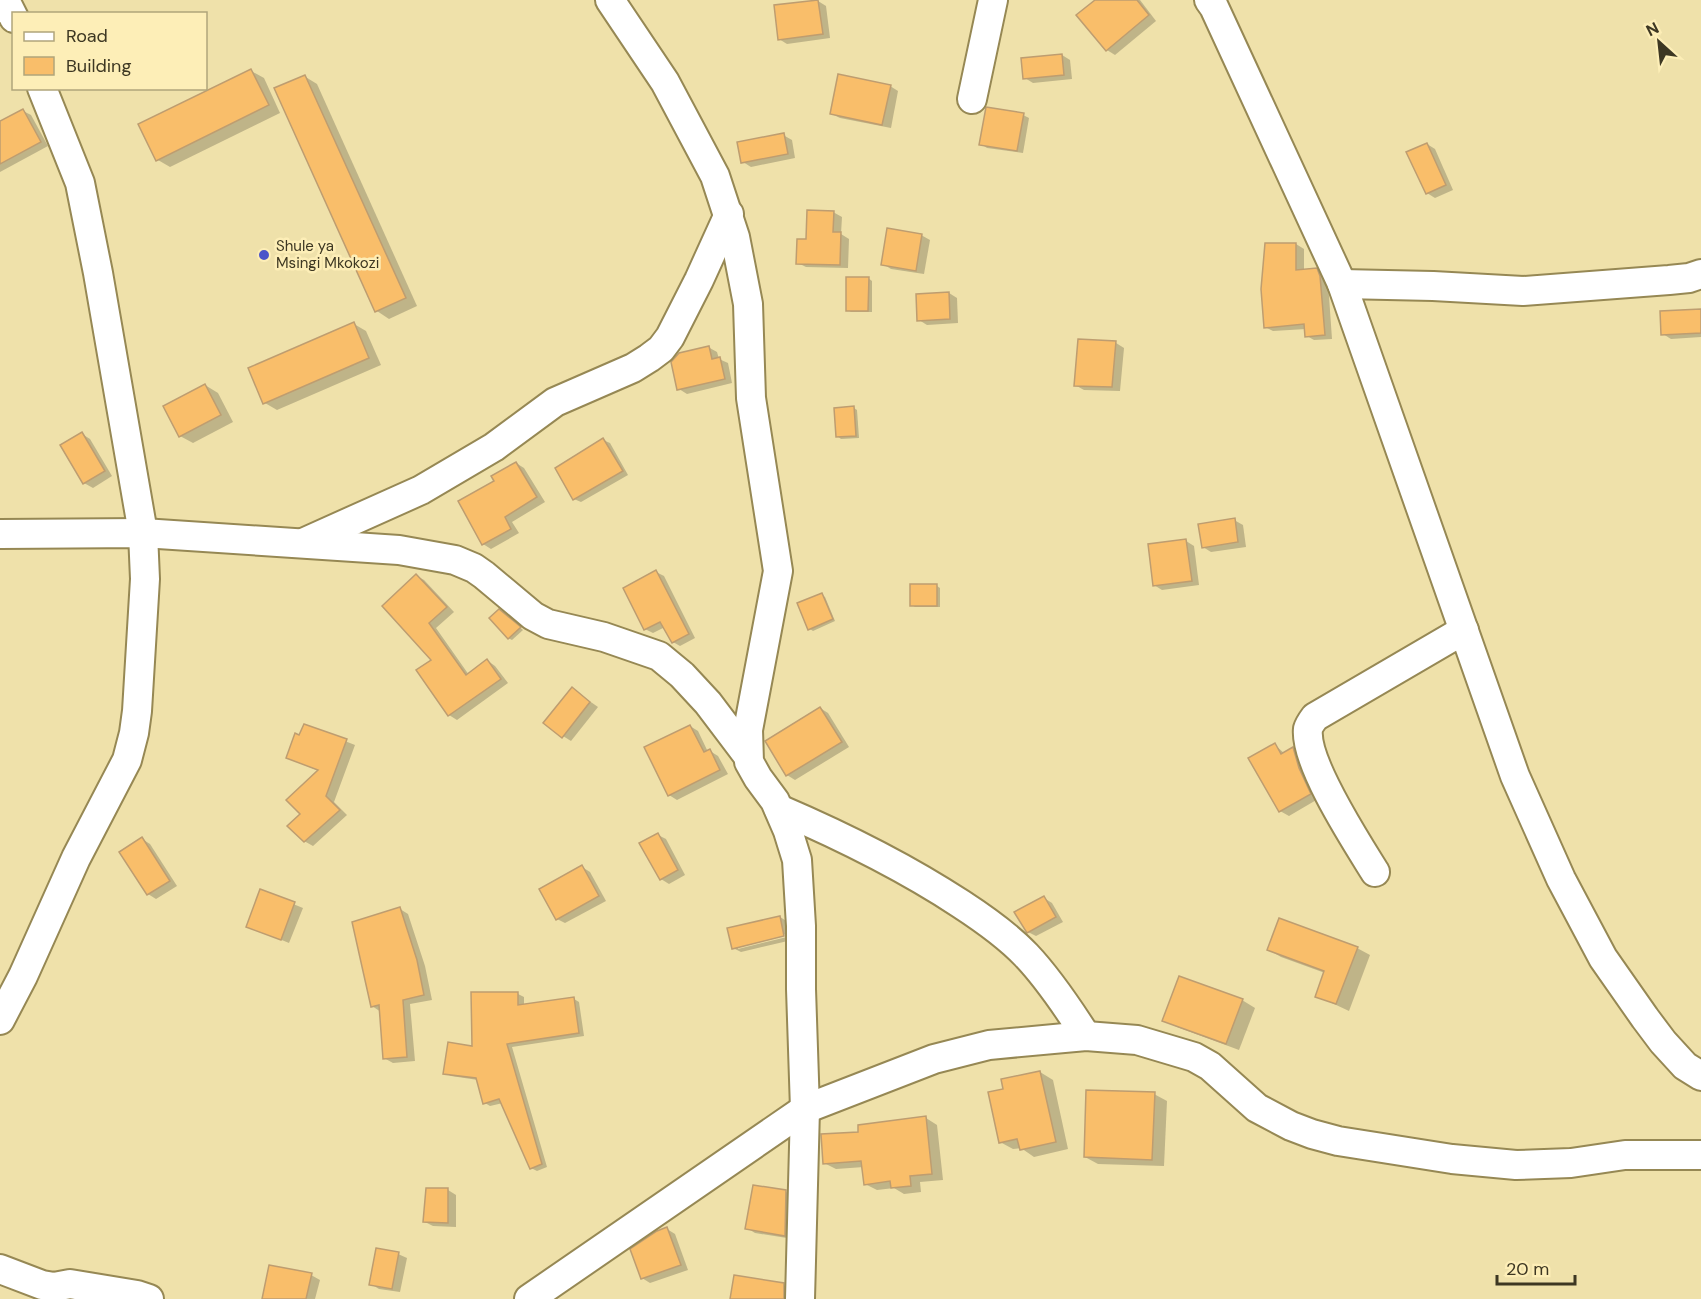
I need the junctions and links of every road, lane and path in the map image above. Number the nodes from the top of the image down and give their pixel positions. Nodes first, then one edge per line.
1 (5, 0) edge
2 (610, 0) edge
3 (993, 0) edge
4 (1216, 2) edge
5 (12, 14) edge
6 (43, 90) edge
7 (972, 99) dead end
8 (729, 214) junction
9 (1701, 274) edge
10 (1342, 284) junction
11 (143, 533) junction
12 (0, 534) edge
13 (300, 544) junction
14 (1464, 630) junction
15 (748, 756) junction
16 (778, 809) junction
17 (1375, 872) dead end
18 (0, 1020) edge
19 (1086, 1036) junction
20 (1701, 1076) edge
21 (805, 1109) junction
22 (1701, 1155) edge
23 (0, 1269) edge
24 (149, 1299) edge
25 (529, 1299) edge
26 (800, 1299) edge

1 - 5 street
2 - 8 street
3 - 7 street
4 - 10 street
6 - 11 street
8 - 13 street
8 - 15 street
9 - 10 street
10 - 14 street
11 - 12 street
11 - 13 street
11 - 18 street
13 - 15 street
14 - 17 street
14 - 20 street
15 - 16 street
16 - 19 street
16 - 21 street
19 - 21 street
19 - 22 street
21 - 25 street
21 - 26 street
23 - 24 street

